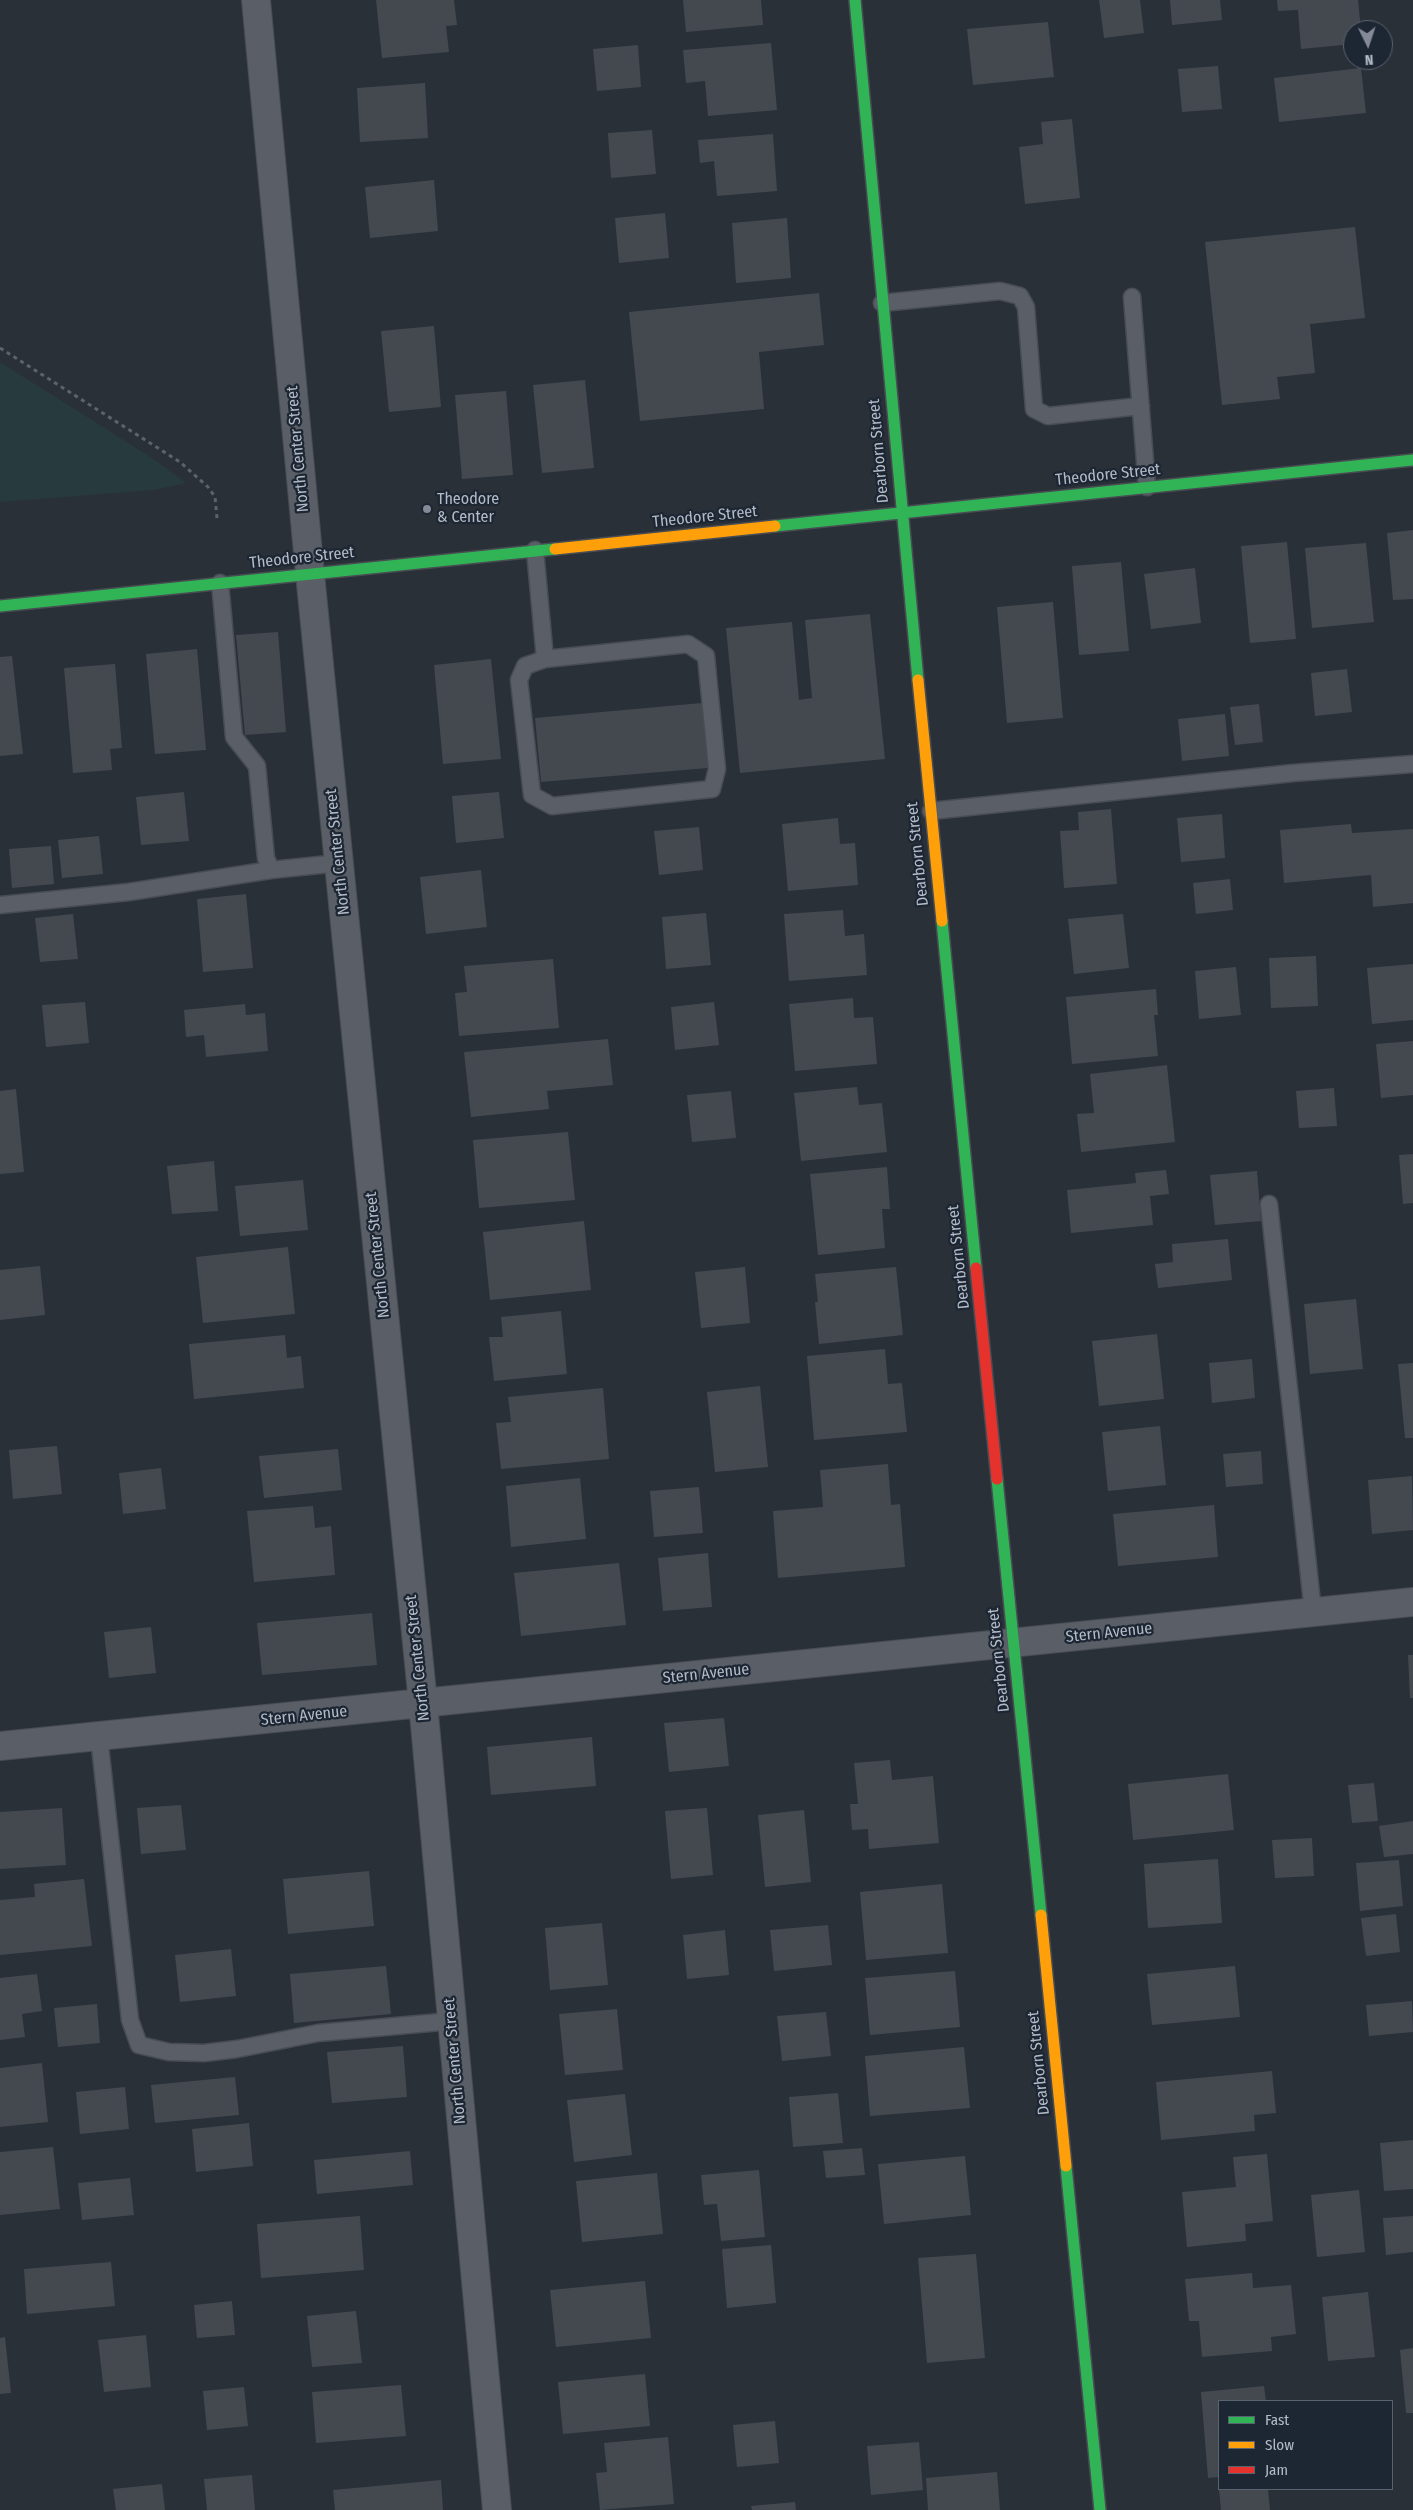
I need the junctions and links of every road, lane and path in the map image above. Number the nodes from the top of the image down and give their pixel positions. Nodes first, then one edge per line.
1 (256, 0) edge
2 (855, 0) edge
3 (1132, 297) dead end
4 (882, 303) junction
5 (0, 348) edge
6 (1141, 406) junction
7 (1413, 460) edge
8 (1147, 487) junction
9 (901, 513) junction
10 (217, 518) dead end
11 (535, 550) junction
12 (310, 574) junction
13 (220, 583) junction
14 (0, 606) edge
15 (545, 659) junction
16 (1413, 764) edge
17 (930, 811) junction
18 (339, 863) junction
19 (271, 870) junction
20 (0, 905) edge
21 (1269, 1204) dead end
22 (1413, 1602) edge
23 (1314, 1612) junction
24 (1013, 1642) junction
25 (423, 1703) junction
26 (98, 1736) junction
27 (0, 1746) edge
28 (452, 2021) junction
29 (497, 2510) edge
30 (1100, 2510) edge

1 - 12 street, North Center Street
2 - 4 street, Dearborn Street
3 - 6 lane
4 - 6 lane
4 - 9 street, Dearborn Street
5 - 10 path
6 - 8 lane
7 - 8 street, Theodore Street
8 - 9 street, Theodore Street
9 - 11 street, Theodore Street
9 - 17 street, Dearborn Street
11 - 12 street, Theodore Street
11 - 15 lane
12 - 13 street, Theodore Street
12 - 18 street, North Center Street
13 - 14 street, Theodore Street
13 - 19 lane
15 - 15 lane
16 - 17 lane
17 - 24 street, Dearborn Street
18 - 19 lane
18 - 25 street, North Center Street
19 - 20 lane
21 - 23 lane
22 - 23 street, Stern Avenue
23 - 24 street, Stern Avenue
24 - 25 street, Stern Avenue
24 - 30 street, Dearborn Street
25 - 26 street, Stern Avenue
25 - 28 street, North Center Street
26 - 27 street, Stern Avenue
26 - 28 lane
28 - 29 street, North Center Street

